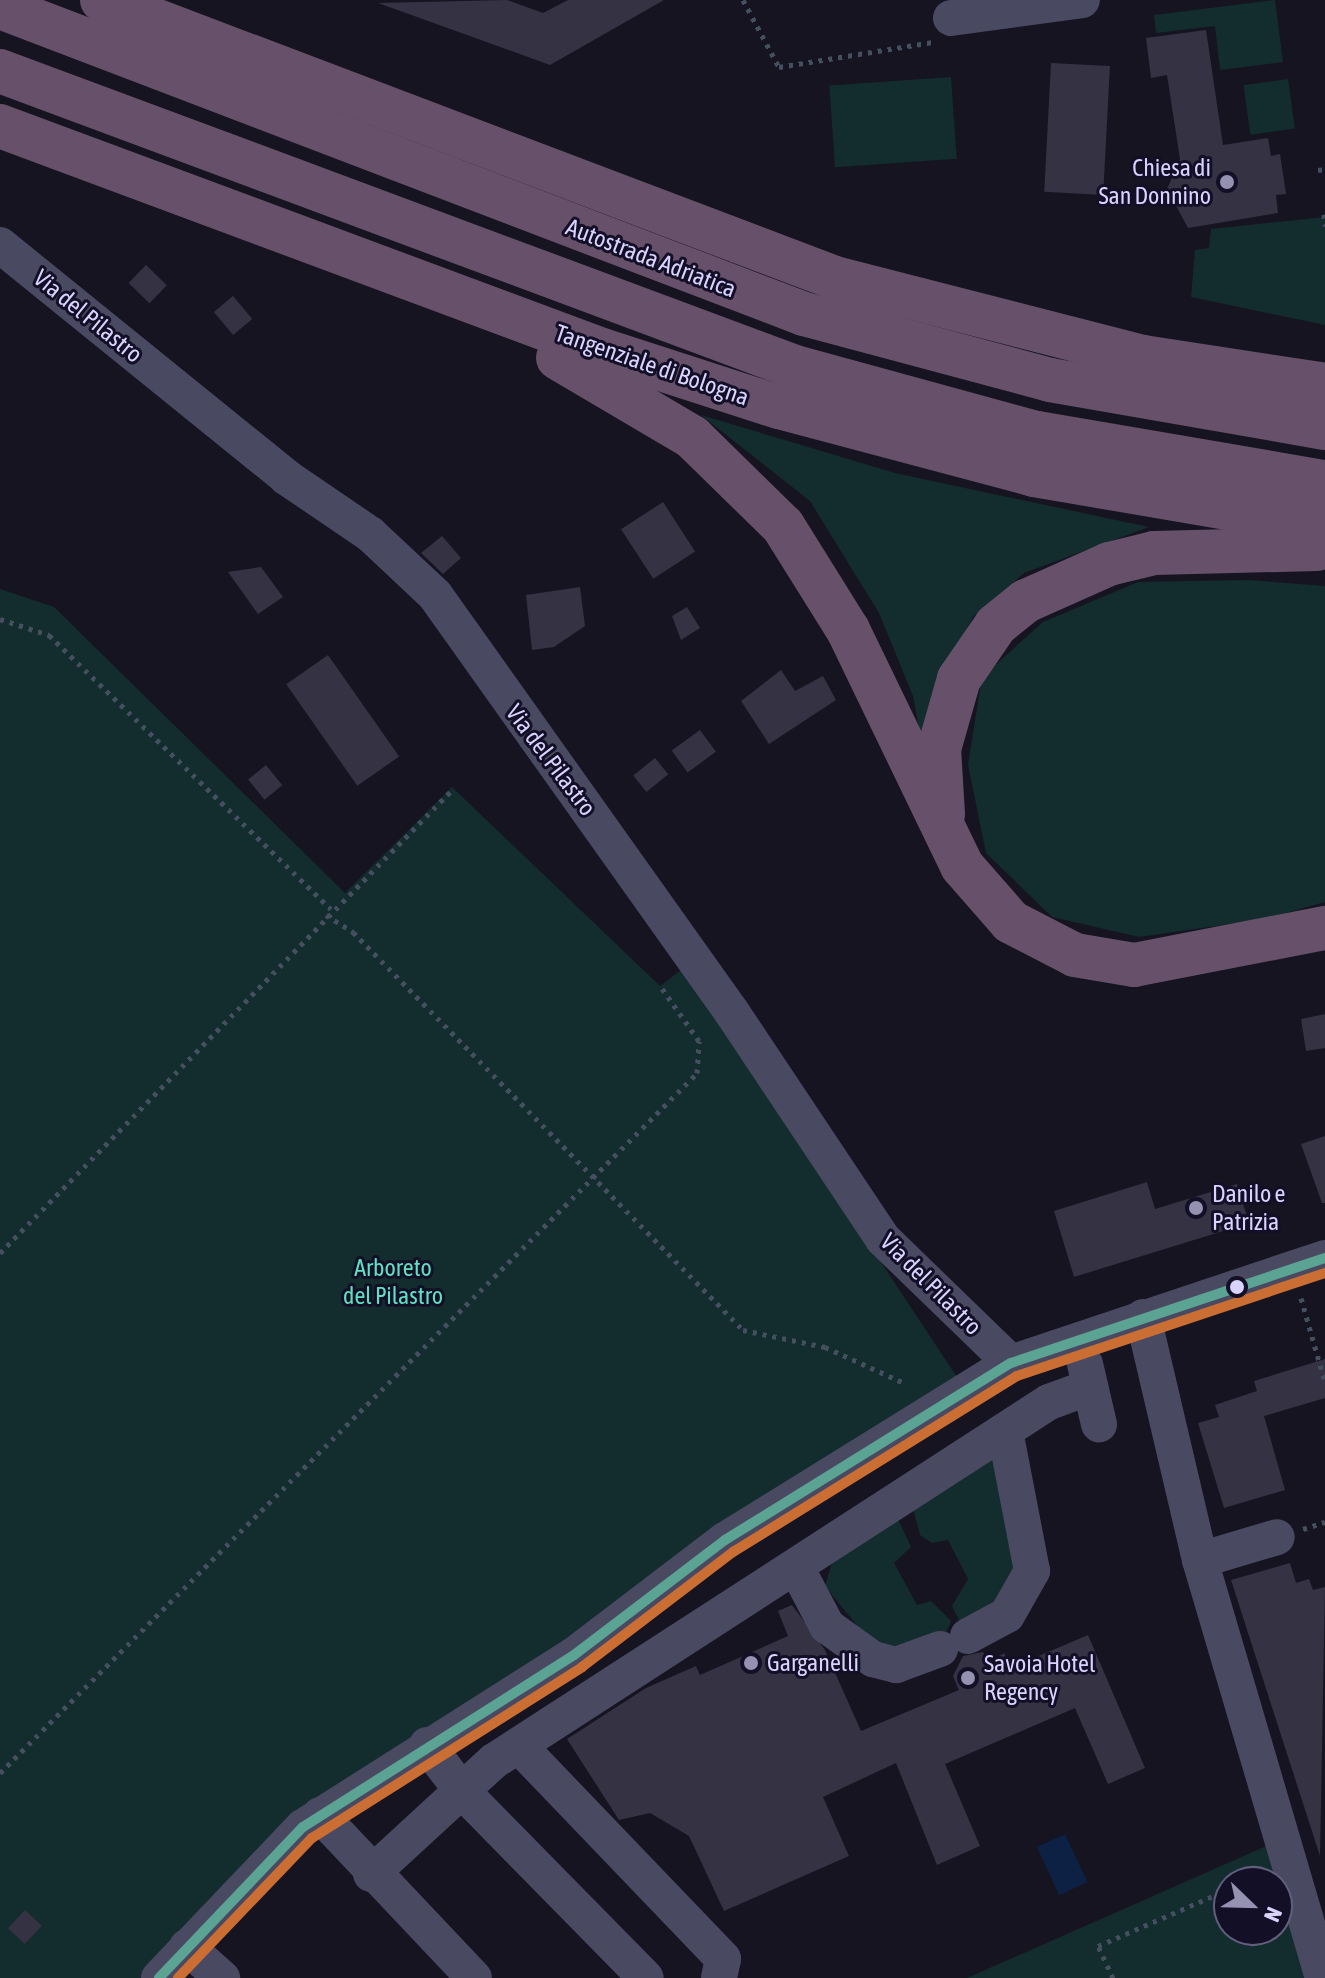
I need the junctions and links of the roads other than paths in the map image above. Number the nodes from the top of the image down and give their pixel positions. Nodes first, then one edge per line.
1 (102, 0) edge
2 (1082, 0) edge
3 (0, 7) edge
4 (946, 30) road end
5 (0, 71) edge
6 (0, 126) edge
7 (0, 245) edge
8 (355, 257) junction
9 (1325, 385) edge
10 (1325, 428) edge
11 (1325, 482) edge
12 (1325, 525) edge
13 (1325, 549) edge
14 (946, 832) junction
15 (1325, 928) edge
16 (1308, 1263) edge
17 (1143, 1317) junction
18 (1079, 1339) junction
19 (1011, 1363) junction
20 (1090, 1387) junction
21 (1099, 1424) dead end
22 (1005, 1431) junction
23 (1290, 1533) road end
24 (1200, 1560) junction
25 (796, 1567) junction
26 (427, 1745) junction
27 (521, 1748) junction
28 (462, 1791) junction
29 (320, 1815) junction
30 (371, 1874) junction
31 (187, 1947) junction
32 (159, 1978) edge
33 (222, 1978) edge
34 (474, 1978) edge
35 (646, 1978) edge
36 (719, 1978) edge
37 (1323, 1978) edge

1 - 9 highway
2 - 4 street
3 - 10 highway, Autostrada Adriatica
5 - 11 highway
6 - 8 highway, Tangenziale di Bologna
7 - 19 street, Via del Pilastro
8 - 12 highway, Tangenziale di Bologna
8 - 14 highway
13 - 14 highway
14 - 15 highway
16 - 17 street
17 - 18 street
17 - 24 street
18 - 19 street
18 - 20 street
19 - 26 street
20 - 21 street
20 - 22 street
22 - 25 street
22 - 25 street
23 - 24 street
24 - 37 street
25 - 27 street
26 - 28 street
26 - 29 street
27 - 28 street
27 - 36 street
28 - 30 street
28 - 35 street
29 - 30 street
29 - 31 street
30 - 34 street
31 - 32 street
31 - 33 street

